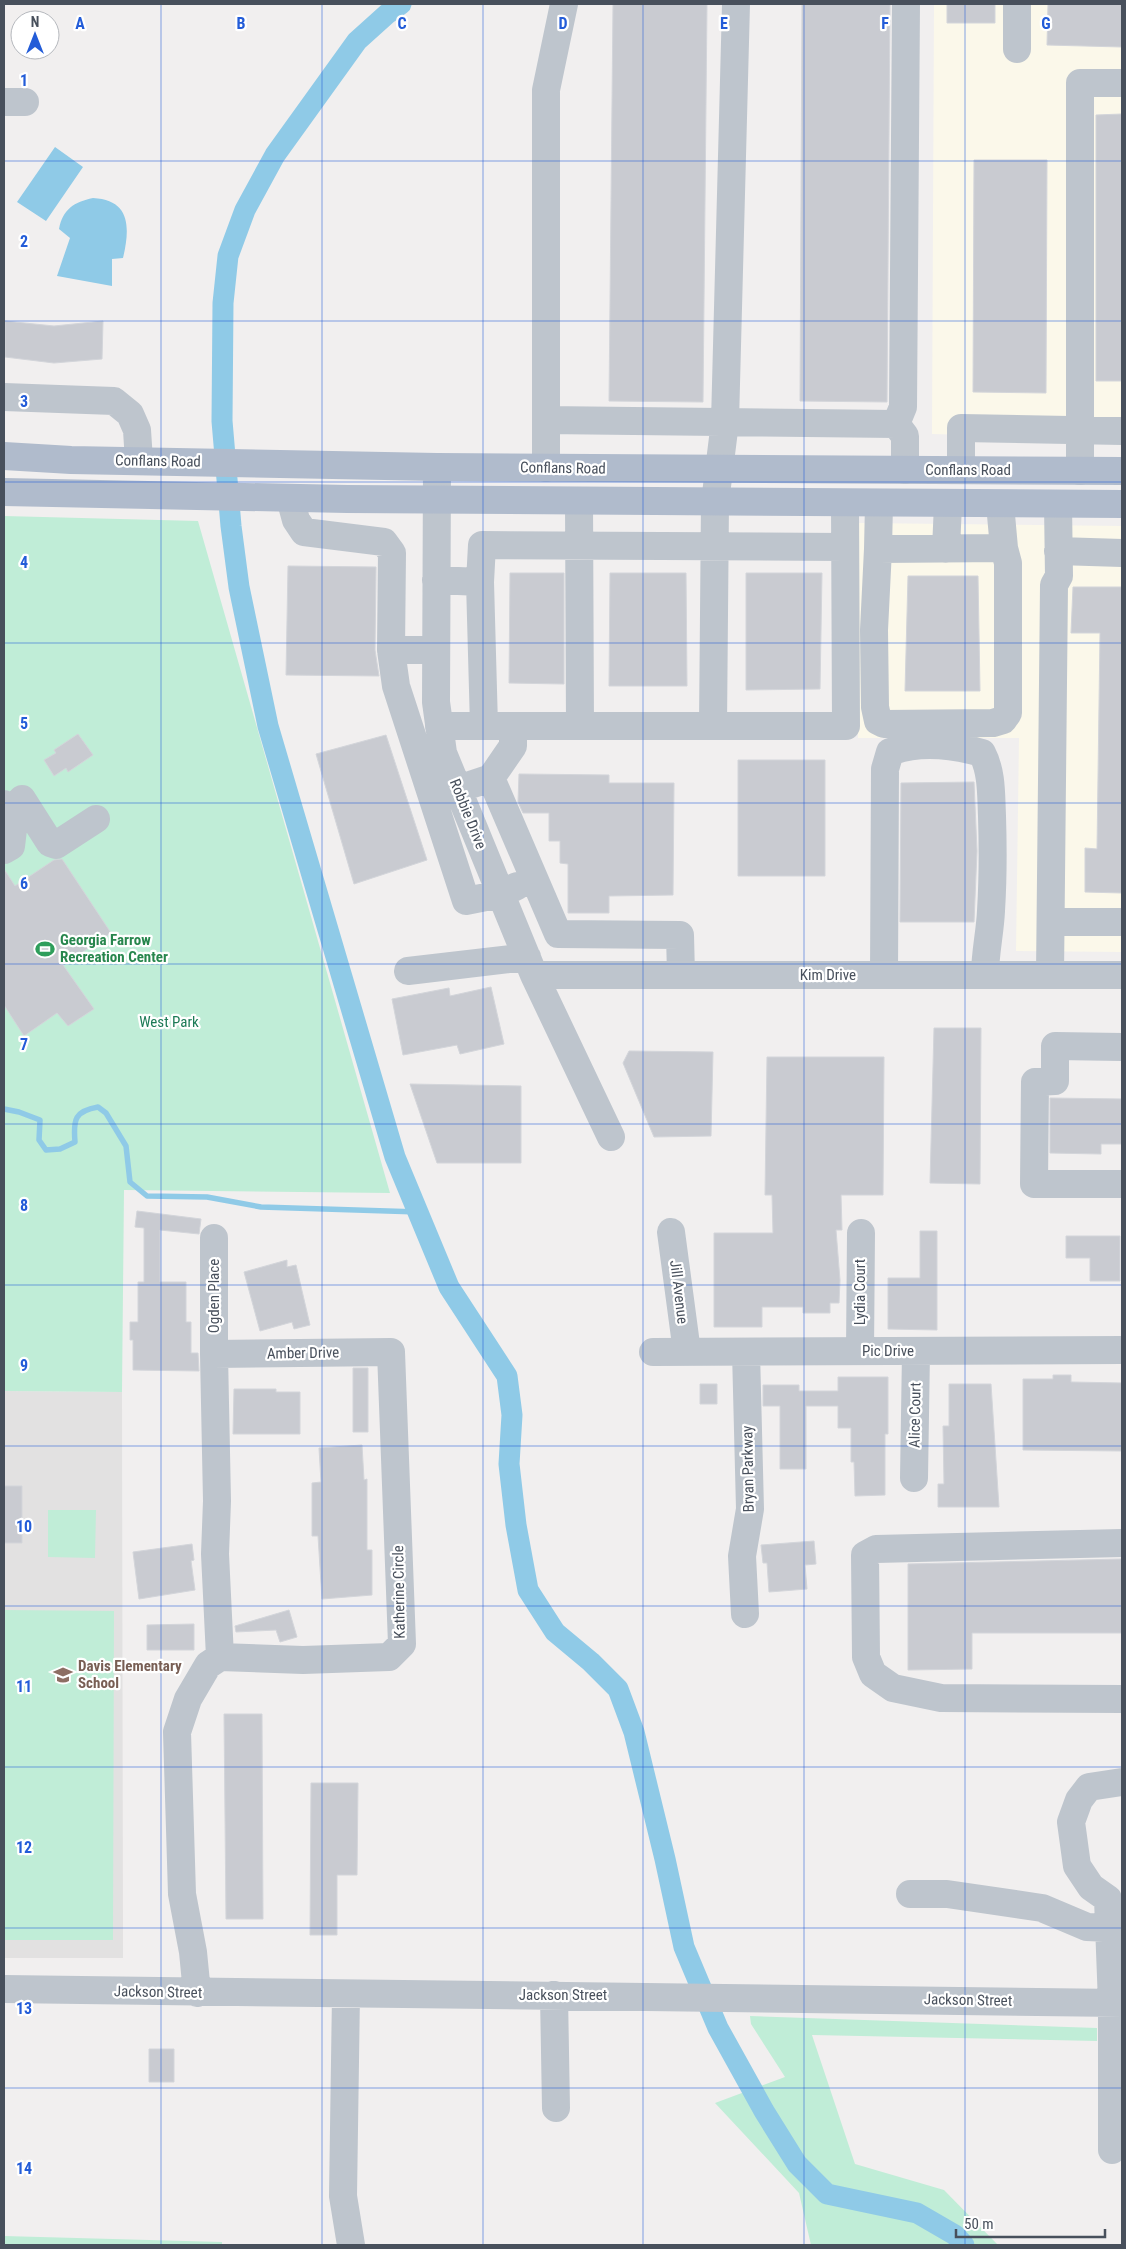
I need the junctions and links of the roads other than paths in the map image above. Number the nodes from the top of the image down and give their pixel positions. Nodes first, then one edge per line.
1 (564, 4) edge
2 (736, 4) edge
3 (906, 4) edge
4 (1017, 4) edge
5 (1017, 49) dead end
6 (1122, 83) edge
7 (4, 397) edge
8 (546, 420) junction
9 (725, 422) junction
10 (896, 424) junction
11 (1080, 431) junction
12 (1122, 431) edge
13 (4, 456) edge
14 (151, 461) junction
15 (438, 467) junction
16 (546, 468) junction
17 (720, 470) junction
18 (905, 470) junction
19 (961, 470) junction
20 (1080, 471) junction
21 (1122, 471) edge
22 (4, 492) edge
23 (282, 498) junction
24 (437, 500) junction
25 (579, 501) junction
26 (715, 502) junction
27 (845, 504) junction
28 (879, 504) junction
29 (954, 504) junction
30 (1000, 504) junction
31 (1058, 504) junction
32 (1122, 504) edge
33 (579, 544) junction
34 (714, 546) junction
35 (845, 546) junction
36 (1004, 548) junction
37 (878, 549) junction
38 (946, 549) junction
39 (1058, 552) junction
40 (1122, 553) edge
41 (436, 580) junction
42 (480, 582) junction
43 (391, 650) junction
44 (436, 650) junction
45 (402, 704) junction
46 (438, 714) junction
47 (484, 726) junction
48 (513, 726) junction
49 (580, 726) junction
50 (713, 726) junction
51 (490, 778) junction
52 (458, 789) junction
53 (13, 802) edge
54 (96, 819) dead end
55 (4, 850) edge
56 (534, 878) junction
57 (501, 894) junction
58 (1051, 922) junction
59 (1122, 922) edge
60 (613, 934) junction
61 (530, 966) junction
62 (408, 971) dead end
63 (614, 975) junction
64 (681, 975) junction
65 (884, 975) junction
66 (985, 975) junction
67 (1050, 975) junction
68 (1122, 976) edge
69 (1122, 1047) edge
70 (611, 1137) dead end
71 (1122, 1184) edge
72 (671, 1232) dead end
73 (861, 1233) dead end
74 (214, 1238) dead end
75 (1122, 1350) edge
76 (860, 1351) junction
77 (391, 1352) joint
78 (653, 1352) dead end
79 (687, 1352) junction
80 (746, 1352) junction
81 (916, 1352) junction
82 (214, 1354) junction
83 (914, 1478) dead end
84 (1122, 1543) edge
85 (745, 1614) dead end
86 (220, 1657) junction
87 (1122, 1699) edge
88 (1122, 1782) edge
89 (910, 1894) dead end
90 (1109, 1928) junction
91 (4, 1989) edge
92 (196, 1993) junction
93 (346, 1994) junction
94 (554, 1995) junction
95 (1117, 2003) edge
96 (556, 2108) dead end
97 (1112, 2150) dead end
98 (351, 2245) edge

1 - 8 street
2 - 9 street
3 - 10 street
4 - 5 street
6 - 11 street
7 - 14 street
8 - 9 street
8 - 16 street
9 - 10 street
9 - 17 street
10 - 18 street
11 - 12 street
11 - 19 street
11 - 20 street
13 - 14 main road, Conflans Road
14 - 15 main road, Conflans Road
15 - 16 main road, Conflans Road
15 - 24 street, Robbie Drive
16 - 17 main road, Conflans Road
17 - 18 main road, Conflans Road
17 - 26 street
18 - 19 main road, Conflans Road
19 - 20 main road, Conflans Road
19 - 29 main road
20 - 21 main road, Conflans Road
22 - 23 main road
23 - 24 main road
23 - 43 street
24 - 25 main road
24 - 41 street, Robbie Drive
25 - 26 main road
25 - 33 street
26 - 27 main road
26 - 34 street
27 - 28 main road
27 - 35 street
28 - 29 main road
28 - 37 street
29 - 30 main road
29 - 38 street
30 - 31 main road
30 - 36 street
31 - 32 main road
31 - 39 street
33 - 34 street
33 - 42 street
33 - 49 street
34 - 35 street
34 - 50 street
35 - 50 street
36 - 37 street
36 - 38 street
37 - 38 street
39 - 40 street
39 - 58 street
41 - 42 street
41 - 44 street, Robbie Drive
42 - 47 street
43 - 44 street
43 - 45 street
44 - 46 street, Robbie Drive
45 - 46 street
45 - 57 street
46 - 47 street
46 - 52 street, Robbie Drive
47 - 48 street
48 - 49 street
48 - 51 street
49 - 50 street
51 - 52 street
51 - 56 street
52 - 57 street, Robbie Drive
53 - 54 street
53 - 55 street
56 - 57 street
56 - 60 street
57 - 61 street, Robbie Drive
58 - 59 street
58 - 67 street
60 - 63 street
60 - 64 street
61 - 62 street, Kim Drive
61 - 63 street, Kim Drive
61 - 70 street, Robbie Drive
63 - 64 street, Kim Drive
64 - 65 street, Kim Drive
65 - 66 street, Kim Drive
65 - 66 street
66 - 67 street, Kim Drive
67 - 68 street, Kim Drive
69 - 71 street
72 - 79 street, Jill Avenue
73 - 76 street, Lydia Court
74 - 82 street, Ogden Place
75 - 81 street, Pic Drive
76 - 80 street, Pic Drive
76 - 81 street, Pic Drive
77 - 82 street, Amber Drive
77 - 86 street, Katherine Circle
78 - 79 street, Pic Drive
79 - 80 street, Pic Drive
80 - 85 street, Bryan Parkway
81 - 83 street, Alice Court
82 - 86 street
84 - 87 street
86 - 92 street
88 - 90 street
89 - 90 street
90 - 95 street
91 - 92 street, Jackson Street
92 - 93 street, Jackson Street
93 - 94 street, Jackson Street
93 - 98 street
94 - 95 street, Jackson Street
94 - 96 street
95 - 97 street

